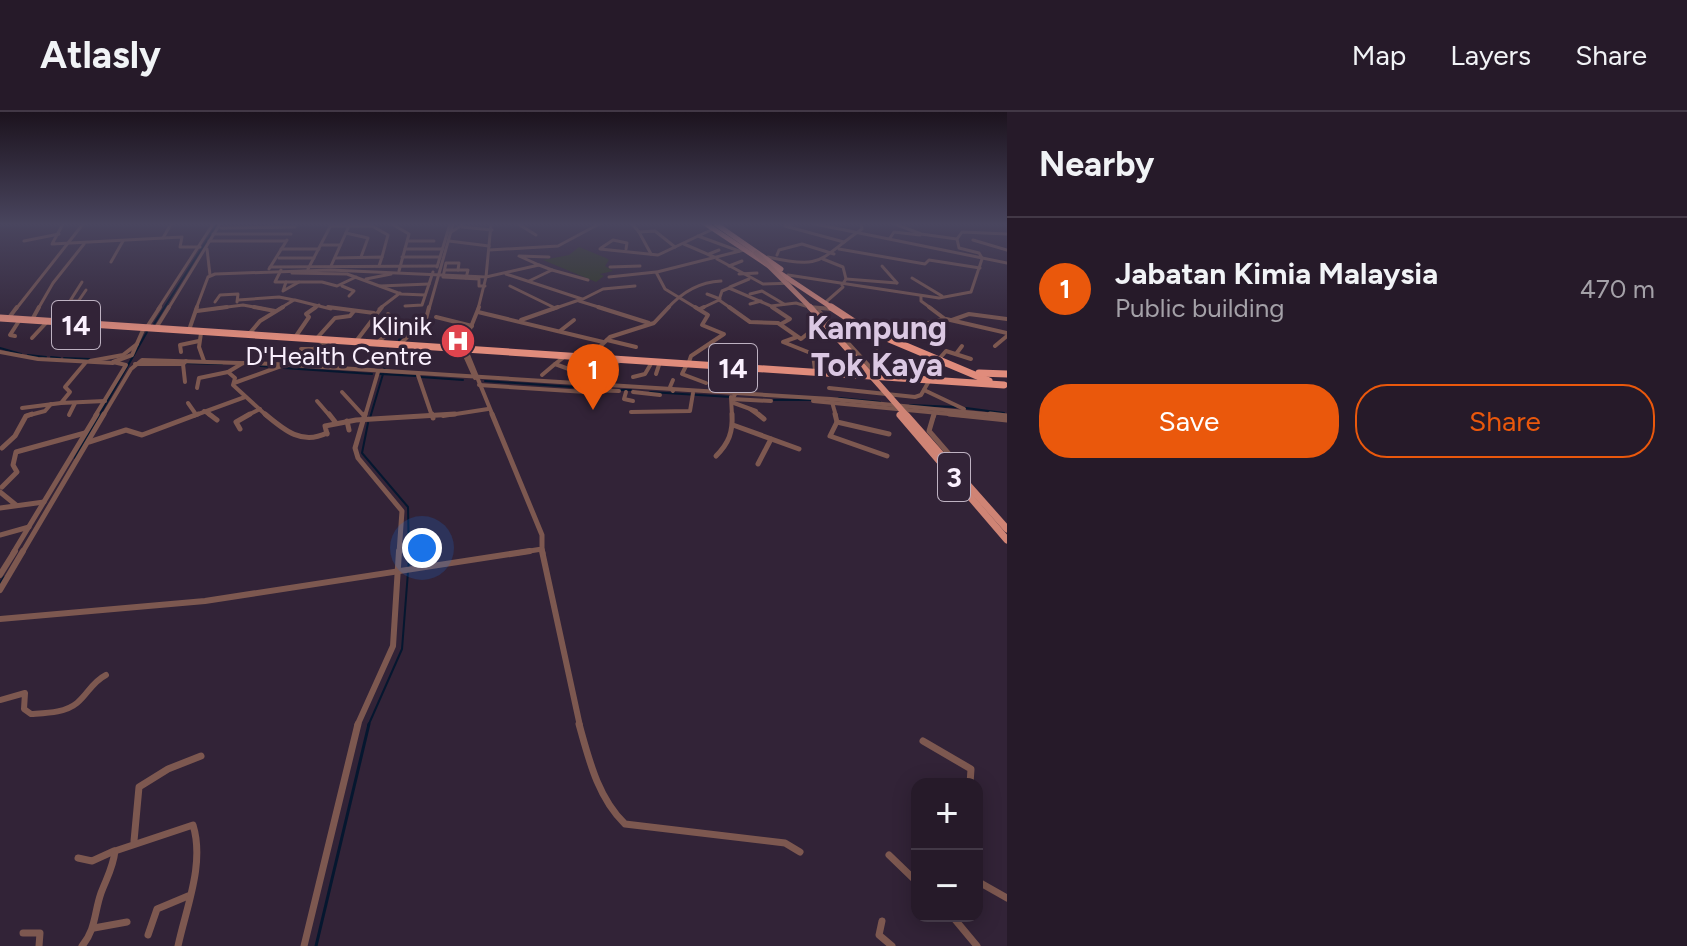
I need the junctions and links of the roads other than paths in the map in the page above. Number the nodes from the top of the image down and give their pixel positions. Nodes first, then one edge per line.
1 (51, 263) edge
2 (69, 263) edge
3 (191, 263) edge
4 (195, 263) edge
5 (207, 263) edge
6 (273, 263) edge
7 (312, 263) edge
8 (333, 263) edge
9 (380, 263) edge
10 (401, 263) edge
11 (439, 263) edge
12 (441, 263) edge
13 (487, 263) edge
14 (534, 263) edge
15 (638, 263) edge
16 (699, 263) edge
17 (723, 263) edge
18 (737, 263) edge
19 (765, 263) edge
20 (765, 263) edge
21 (775, 263) edge
22 (831, 263) edge
23 (948, 263) edge
24 (981, 263) edge
25 (539, 265) junction
26 (379, 266) junction
27 (640, 266) junction
28 (689, 266) junction
29 (728, 266) junction
30 (882, 266) dead end
31 (610, 267) dead end
32 (672, 267) junction
33 (270, 268) junction
34 (309, 268) junction
35 (980, 268) junction
36 (399, 269) junction
37 (330, 270) junction
38 (552, 270) junction
39 (280, 271) junction
40 (438, 271) junction
41 (647, 272) junction
42 (656, 272) junction
43 (696, 272) dead end
44 (505, 273) junction
45 (757, 273) dead end
46 (682, 274) dead end
47 (738, 274) junction
48 (210, 275) junction
49 (623, 275) junction
50 (788, 275) junction
51 (356, 277) junction
52 (466, 277) junction
53 (486, 277) junction
54 (609, 277) dead end
55 (912, 278) dead end
56 (749, 279) junction
57 (846, 279) junction
58 (364, 280) junction
59 (588, 280) dead end
60 (528, 281) junction
61 (721, 281) dead end
62 (82, 282) dead end
63 (286, 282) junction
64 (299, 282) junction
65 (796, 283) junction
66 (897, 283) junction
67 (429, 284) junction
68 (341, 286) junction
69 (380, 286) junction
70 (485, 286) junction
71 (510, 286) dead end
72 (843, 286) junction
73 (544, 287) junction
74 (729, 288) junction
75 (86, 290) dead end
76 (897, 290) junction
77 (175, 292) junction
78 (400, 293) junction
79 (529, 293) junction
80 (707, 294) dead end
81 (748, 294) junction
82 (425, 295) junction
83 (349, 296) dead end
84 (921, 296) junction
85 (775, 297) junction
86 (679, 298) junction
87 (944, 298) junction
88 (238, 300) junction
89 (294, 300) junction
90 (580, 300) junction
91 (718, 300) junction
92 (762, 300) junction
93 (79, 301) junction
94 (827, 301) junction
95 (215, 302) dead end
96 (793, 303) junction
97 (320, 304) junction
98 (750, 304) dead end
99 (785, 304) junction
100 (405, 306) dead end
101 (771, 306) junction
102 (235, 307) junction
103 (555, 308) junction
104 (727, 308) dead end
105 (700, 309) junction
106 (833, 309) junction
107 (818, 310) junction
108 (197, 311) junction
109 (276, 311) junction
110 (354, 311) junction
111 (478, 312) junction
112 (374, 313) junction
113 (388, 314) dead end
114 (8, 316) edge
115 (436, 317) dead end
116 (946, 319) junction
117 (31, 320) junction
118 (521, 320) junction
119 (574, 320) dead end
120 (952, 320) junction
121 (65, 321) junction
122 (1007, 322) edge
123 (46, 323) junction
124 (651, 324) junction
125 (781, 324) junction
126 (472, 326) junction
127 (817, 326) dead end
128 (149, 329) junction
129 (189, 330) junction
130 (998, 330) junction
131 (560, 331) junction
132 (247, 334) junction
133 (1007, 334) edge
134 (577, 335) junction
135 (879, 335) junction
136 (15, 336) dead end
137 (296, 336) junction
138 (200, 337) junction
139 (797, 337) junction
140 (32, 338) dead end
141 (317, 338) junction
142 (357, 340) junction
143 (328, 341) junction
144 (605, 341) junction
145 (401, 343) junction
146 (568, 343) dead end
147 (136, 344) junction
148 (377, 345) junction
149 (962, 346) dead end
150 (995, 346) dead end
151 (448, 347) junction
152 (636, 347) dead end
153 (465, 348) junction
154 (877, 348) dead end
155 (301, 349) dead end
156 (318, 349) junction
157 (482, 350) junction
158 (0, 352) edge
159 (181, 352) dead end
160 (956, 354) junction
161 (591, 355) junction
162 (565, 356) junction
163 (971, 359) dead end
164 (90, 360) junction
165 (621, 360) junction
166 (940, 361) junction
167 (205, 362) junction
168 (656, 362) junction
169 (113, 363) junction
170 (184, 363) junction
171 (358, 363) dead end
172 (688, 363) junction
173 (242, 364) junction
174 (555, 364) junction
175 (131, 366) junction
176 (283, 366) junction
177 (722, 366) junction
178 (756, 366) junction
179 (957, 366) junction
180 (350, 370) junction
181 (815, 370) junction
182 (778, 371) junction
183 (228, 372) junction
184 (378, 372) junction
185 (656, 374) dead end
186 (1007, 374) edge
187 (418, 375) junction
188 (542, 375) dead end
189 (886, 375) junction
190 (208, 376) junction
191 (633, 377) dead end
192 (476, 378) junction
193 (939, 379) junction
194 (599, 380) junction
195 (673, 380) dead end
196 (929, 381) junction
197 (185, 382) dead end
198 (706, 383) dead end
199 (233, 384) junction
200 (724, 384) dead end
201 (479, 385) junction
202 (545, 386) junction
203 (1002, 386) edge
204 (197, 388) dead end
205 (591, 388) junction
206 (829, 388) dead end
207 (624, 390) junction
208 (672, 390) junction
209 (924, 390) junction
210 (643, 391) junction
211 (342, 392) dead end
212 (693, 394) junction
213 (660, 395) dead end
214 (733, 396) junction
215 (245, 397) junction
216 (105, 401) junction
217 (317, 401) dead end
218 (633, 401) dead end
219 (832, 401) junction
220 (76, 402) junction
221 (61, 403) junction
222 (188, 403) dead end
223 (51, 404) junction
224 (22, 408) dead end
225 (750, 408) junction
226 (260, 409) junction
227 (488, 409) junction
228 (934, 410) junction
229 (204, 411) junction
230 (756, 411) dead end
231 (631, 412) dead end
232 (195, 413) junction
233 (968, 413) junction
234 (69, 415) dead end
235 (904, 416) junction
236 (364, 418) junction
237 (433, 418) junction
238 (1007, 418) edge
239 (764, 419) dead end
240 (217, 420) dead end
241 (347, 421) junction
242 (837, 422) junction
243 (336, 423) junction
244 (733, 425) junction
245 (240, 429) dead end
246 (349, 430) dead end
247 (90, 432) junction
248 (889, 434) dead end
249 (771, 439) junction
250 (88, 443) junction
251 (2, 448) dead end
252 (799, 449) dead end
253 (716, 456) dead end
254 (887, 456) dead end
255 (758, 464) dead end
256 (962, 469) dead end
257 (1, 490) edge
258 (50, 500) junction
259 (16, 505) junction
260 (0, 508) edge
261 (30, 526) junction
262 (1007, 529) edge
263 (0, 535) edge
264 (1007, 540) edge
265 (542, 549) junction
266 (398, 573) junction
267 (0, 575) edge
268 (0, 590) edge
269 (0, 619) edge
270 (106, 675) dead end
271 (0, 700) edge
272 (923, 741) dead end
273 (201, 756) dead end
274 (972, 778) edge
275 (134, 841) junction
276 (115, 851) junction
277 (800, 852) dead end
278 (889, 855) dead end
279 (78, 858) dead end
280 (911, 876) edge
281 (983, 884) edge
282 (189, 896) junction
283 (1007, 898) edge
284 (882, 921) dead end
285 (127, 922) dead end
286 (957, 922) edge
287 (94, 928) junction
288 (23, 933) dead end
289 (148, 935) dead end
290 (39, 946) edge
291 (82, 946) edge
292 (178, 946) edge
293 (304, 946) edge
294 (892, 946) edge
295 (977, 946) edge

1 - 114 street
2 - 117 street
3 - 77 street
4 - 77 street
5 - 48 street
6 - 33 street
7 - 34 street
8 - 37 street
9 - 26 street
10 - 36 street
11 - 40 street
12 - 40 street
13 - 53 street
14 - 25 street
15 - 27 street
16 - 28 street
17 - 29 street
18 - 29 street
19 - 235 main road, 3, bridge
20 - 65 highway
21 - 50 highway
22 - 57 street
23 - 35 street
24 - 35 street
25 - 38 street
25 - 44 street
26 - 36 street
26 - 37 street
27 - 31 street
27 - 41 street
28 - 32 street
28 - 43 street
29 - 47 street
30 - 66 street
32 - 42 street
32 - 46 street
33 - 34 street
33 - 39 street
33 - 48 street
34 - 37 street
34 - 39 street
35 - 87 street
36 - 37 street
36 - 40 street
37 - 39 street
37 - 51 street
38 - 59 street
38 - 60 street
39 - 63 street
40 - 52 street
40 - 52 street
40 - 58 street
40 - 67 street
40 - 145 street
41 - 42 street
41 - 49 street
42 - 86 street
44 - 53 street
44 - 60 street
45 - 47 street
47 - 56 street
48 - 108 street
49 - 54 street
49 - 90 street
50 - 72 street
50 - 94 highway
51 - 58 street
51 - 68 street
52 - 53 street
52 - 70 street
53 - 70 street
55 - 87 street
56 - 65 street
56 - 74 street
57 - 66 street
57 - 72 street
58 - 69 street
60 - 73 street
61 - 86 street
62 - 93 street
63 - 64 street
63 - 64 street
64 - 68 street
65 - 106 highway
66 - 76 street
67 - 69 street
67 - 82 street
68 - 83 street
69 - 78 street
70 - 111 street
71 - 79 street
72 - 76 street
72 - 94 street
73 - 79 street
73 - 90 street
74 - 81 street
74 - 91 street
75 - 93 street
76 - 84 street
77 - 128 street
77 - 128 street
78 - 82 street
78 - 112 street
79 - 103 street
80 - 91 street
81 - 85 street
81 - 92 street
82 - 100 street
84 - 87 street
84 - 116 street
85 - 96 street
85 - 99 street
86 - 105 street
86 - 124 street
88 - 89 street
88 - 95 street
88 - 102 street
89 - 97 street
89 - 109 street
90 - 103 street
90 - 124 street
91 - 104 street
91 - 105 street
91 - 125 street
92 - 98 street
92 - 101 street
93 - 121 street
94 - 135 highway
96 - 99 street
96 - 107 street
97 - 110 street
97 - 137 street
99 - 101 street
101 - 125 street
102 - 108 street
102 - 109 street
103 - 118 street
105 - 172 street
106 - 107 street
106 - 135 highway
107 - 189 street
108 - 129 street
109 - 132 street
110 - 112 street
110 - 141 street
111 - 118 street
111 - 126 street
112 - 142 street
113 - 148 street
114 - 117 highway, 14
114 - 117 highway, 14
114 - 136 street
115 - 126 street
116 - 120 street
116 - 135 street
117 - 121 highway, 14
117 - 123 highway, 14
118 - 131 street
119 - 131 street
120 - 122 street
120 - 130 street
121 - 128 highway, 14
122 - 130 street
123 - 128 highway, 14
123 - 140 street
124 - 144 street
125 - 139 street
126 - 153 street
127 - 139 street
128 - 129 highway, 14
128 - 138 highway, 14
128 - 147 street
129 - 132 highway, 14
130 - 133 street
131 - 134 street
132 - 137 highway, 14
132 - 138 highway, 14
132 - 143 highway, 14
133 - 150 street
134 - 144 street
134 - 146 street
135 - 154 street
135 - 166 highway
137 - 141 highway, 14
138 - 159 street
138 - 167 street
139 - 181 street
141 - 142 highway, 14
142 - 148 highway, 14
143 - 148 highway, 14
143 - 156 street
144 - 152 street
144 - 161 street
145 - 148 highway, 14
145 - 151 highway, 14
147 - 164 street
147 - 169 street
148 - 151 highway, 14
149 - 160 street
151 - 153 highway
151 - 153 highway
153 - 157 highway, 14
153 - 192 street
155 - 156 street
156 - 176 street
157 - 161 highway, 14
157 - 162 highway, 14
158 - 164 street
160 - 163 street
160 - 166 street
161 - 172 highway, 14
162 - 165 highway, 14
162 - 174 street
164 - 169 street
164 - 221 street
165 - 168 highway, 14
165 - 194 street
166 - 179 highway
166 - 193 highway
166 - 203 highway
167 - 170 street
167 - 173 street
167 - 190 street
168 - 172 highway, 14
168 - 185 street
168 - 191 street
169 - 175 street
170 - 175 street
170 - 197 street
171 - 180 street
172 - 177 highway, 14
172 - 198 street
173 - 176 street
173 - 183 street
174 - 188 street
174 - 194 street
175 - 216 street
175 - 247 street
176 - 180 street
176 - 199 street
177 - 178 highway, 14
177 - 182 highway, 14
177 - 214 street
178 - 181 highway, 14
178 - 182 highway
179 - 186 highway
179 - 203 highway
180 - 184 street
181 - 189 highway, 14
182 - 196 highway, 14
183 - 190 street
183 - 199 street
184 - 187 street
184 - 236 street
187 - 192 street
187 - 237 street
189 - 193 highway, 14
190 - 204 street
192 - 201 street
192 - 202 street
193 - 203 highway, 14
194 - 205 street
195 - 208 street
196 - 203 highway, 14
196 - 209 street
199 - 215 street
200 - 214 street
201 - 202 street
201 - 227 street
202 - 205 street
205 - 207 street
206 - 209 street
207 - 210 street
207 - 218 street
208 - 210 street
208 - 212 street
209 - 233 street
210 - 213 street
211 - 236 street
212 - 214 street
212 - 231 street
214 - 219 street
214 - 225 street
214 - 244 street
215 - 226 street
215 - 229 street
216 - 220 street
216 - 247 street
217 - 243 street
219 - 228 street
219 - 242 street
220 - 221 street
220 - 234 street
221 - 223 street
222 - 232 street
223 - 224 street
223 - 251 street
225 - 230 street
225 - 239 street
226 - 243 street
226 - 245 street
227 - 237 street
227 - 265 street
228 - 233 street
228 - 256 street
229 - 232 street
229 - 240 street
232 - 250 street
233 - 238 street
235 - 262 main road
235 - 264 main road, 3
236 - 237 street
236 - 241 street
236 - 266 street
241 - 243 street
241 - 246 street
242 - 248 street
242 - 254 street
244 - 249 street
244 - 253 street
247 - 250 street
247 - 257 street
247 - 258 street
249 - 252 street
249 - 255 street
250 - 258 street
257 - 259 street
258 - 259 street
258 - 261 street
258 - 268 street
259 - 260 street
261 - 263 street
261 - 267 street
265 - 266 street
265 - 277 street
266 - 269 street
266 - 293 street
270 - 271 street
272 - 274 street
273 - 275 street
275 - 276 street
275 - 282 street
276 - 279 street
276 - 287 street
278 - 280 street
281 - 283 street
282 - 289 street
282 - 292 street
284 - 294 street
285 - 287 street
286 - 295 street
287 - 291 street
288 - 290 street

